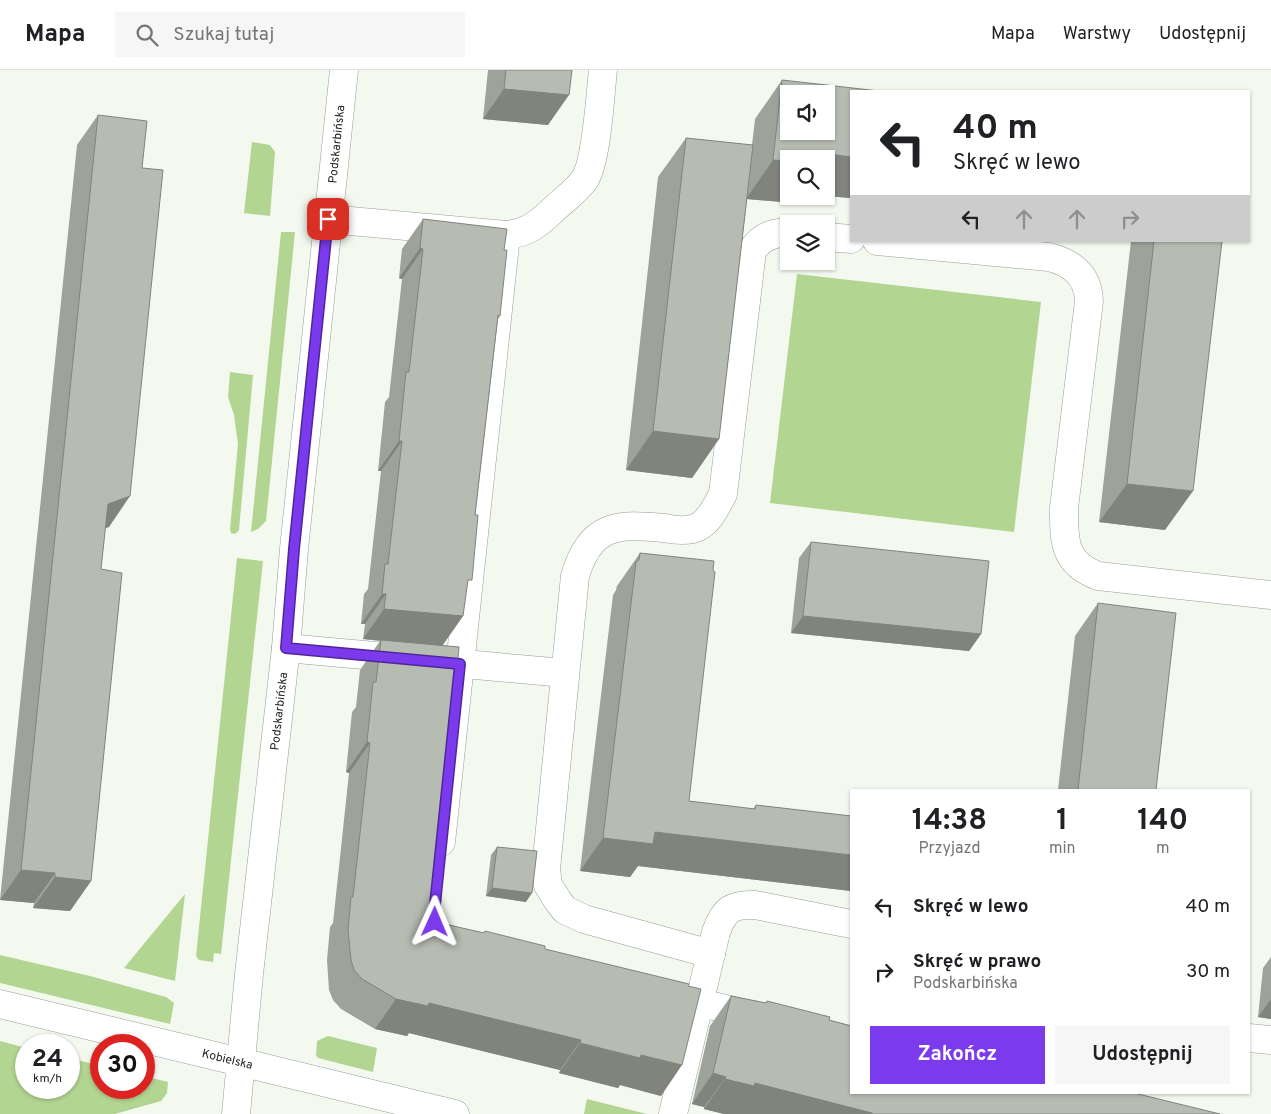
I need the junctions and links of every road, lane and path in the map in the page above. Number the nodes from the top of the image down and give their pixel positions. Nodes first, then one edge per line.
1 (344, 70) edge
2 (603, 70) edge
3 (328, 219) junction
4 (780, 233) edge
5 (506, 235) junction
6 (835, 238) edge
7 (850, 239) edge
8 (888, 242) edge
9 (1271, 595) edge
10 (286, 648) junction
11 (460, 664) junction
12 (564, 673) junction
13 (439, 864) edge
14 (850, 924) edge
15 (711, 954) junction
16 (638, 988) edge
17 (700, 1003) junction
18 (0, 1004) edge
19 (785, 1024) edge
20 (1250, 1038) edge
21 (1271, 1040) edge
22 (241, 1063) junction
23 (236, 1114) edge
24 (455, 1114) edge
25 (673, 1114) edge

1 - 3 street, Podskarbińska
2 - 5 street
3 - 5 street
3 - 10 street, Podskarbińska
4 - 12 street
5 - 11 street
6 - 7 street
8 - 9 street
10 - 11 street
10 - 22 street, Podskarbińska
11 - 12 street
11 - 13 street
12 - 15 street
14 - 15 street
15 - 17 street
16 - 17 street
17 - 19 street
17 - 25 street
18 - 22 street, Kobielska
20 - 21 street
22 - 23 street, Podskarbińska
22 - 24 street, Kobielska

